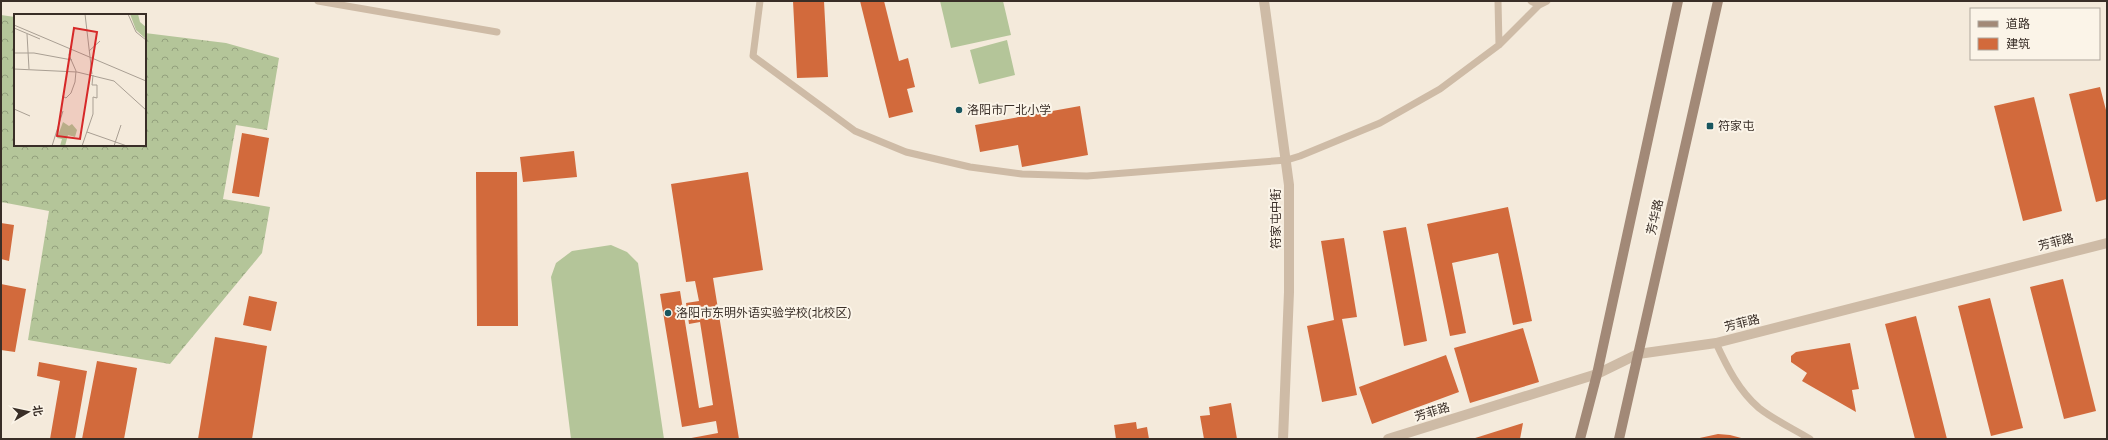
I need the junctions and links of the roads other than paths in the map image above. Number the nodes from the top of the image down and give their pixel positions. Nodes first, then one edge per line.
1 (318, 1) edge
2 (760, 1) edge
3 (1264, 1) edge
4 (1498, 1) edge
5 (1531, 1) edge
6 (1547, 1) edge
7 (1678, 1) edge
8 (1718, 1) edge
9 (1539, 5) junction
10 (497, 32) dead end
11 (1499, 45) junction
12 (1287, 160) junction
13 (2107, 243) edge
14 (1716, 343) junction
15 (1638, 354) junction
16 (1597, 374) junction
17 (1282, 439) edge
18 (1388, 439) edge
19 (1580, 439) edge
20 (1619, 439) edge
21 (1810, 439) edge

1 - 10 lane
2 - 12 lane
3 - 12 street, 符家屯中街
4 - 11 lane
5 - 9 lane
6 - 9 lane
7 - 16 main road, 芳华路
8 - 15 main road, 芳华路
9 - 11 lane
11 - 12 lane
12 - 17 street, 符家屯中街
13 - 14 street, 芳菲路
14 - 15 street, 芳菲路
14 - 21 lane
15 - 16 street, 芳菲路
15 - 20 main road, 芳华路
16 - 18 street, 芳菲路
16 - 19 main road, 芳华路

